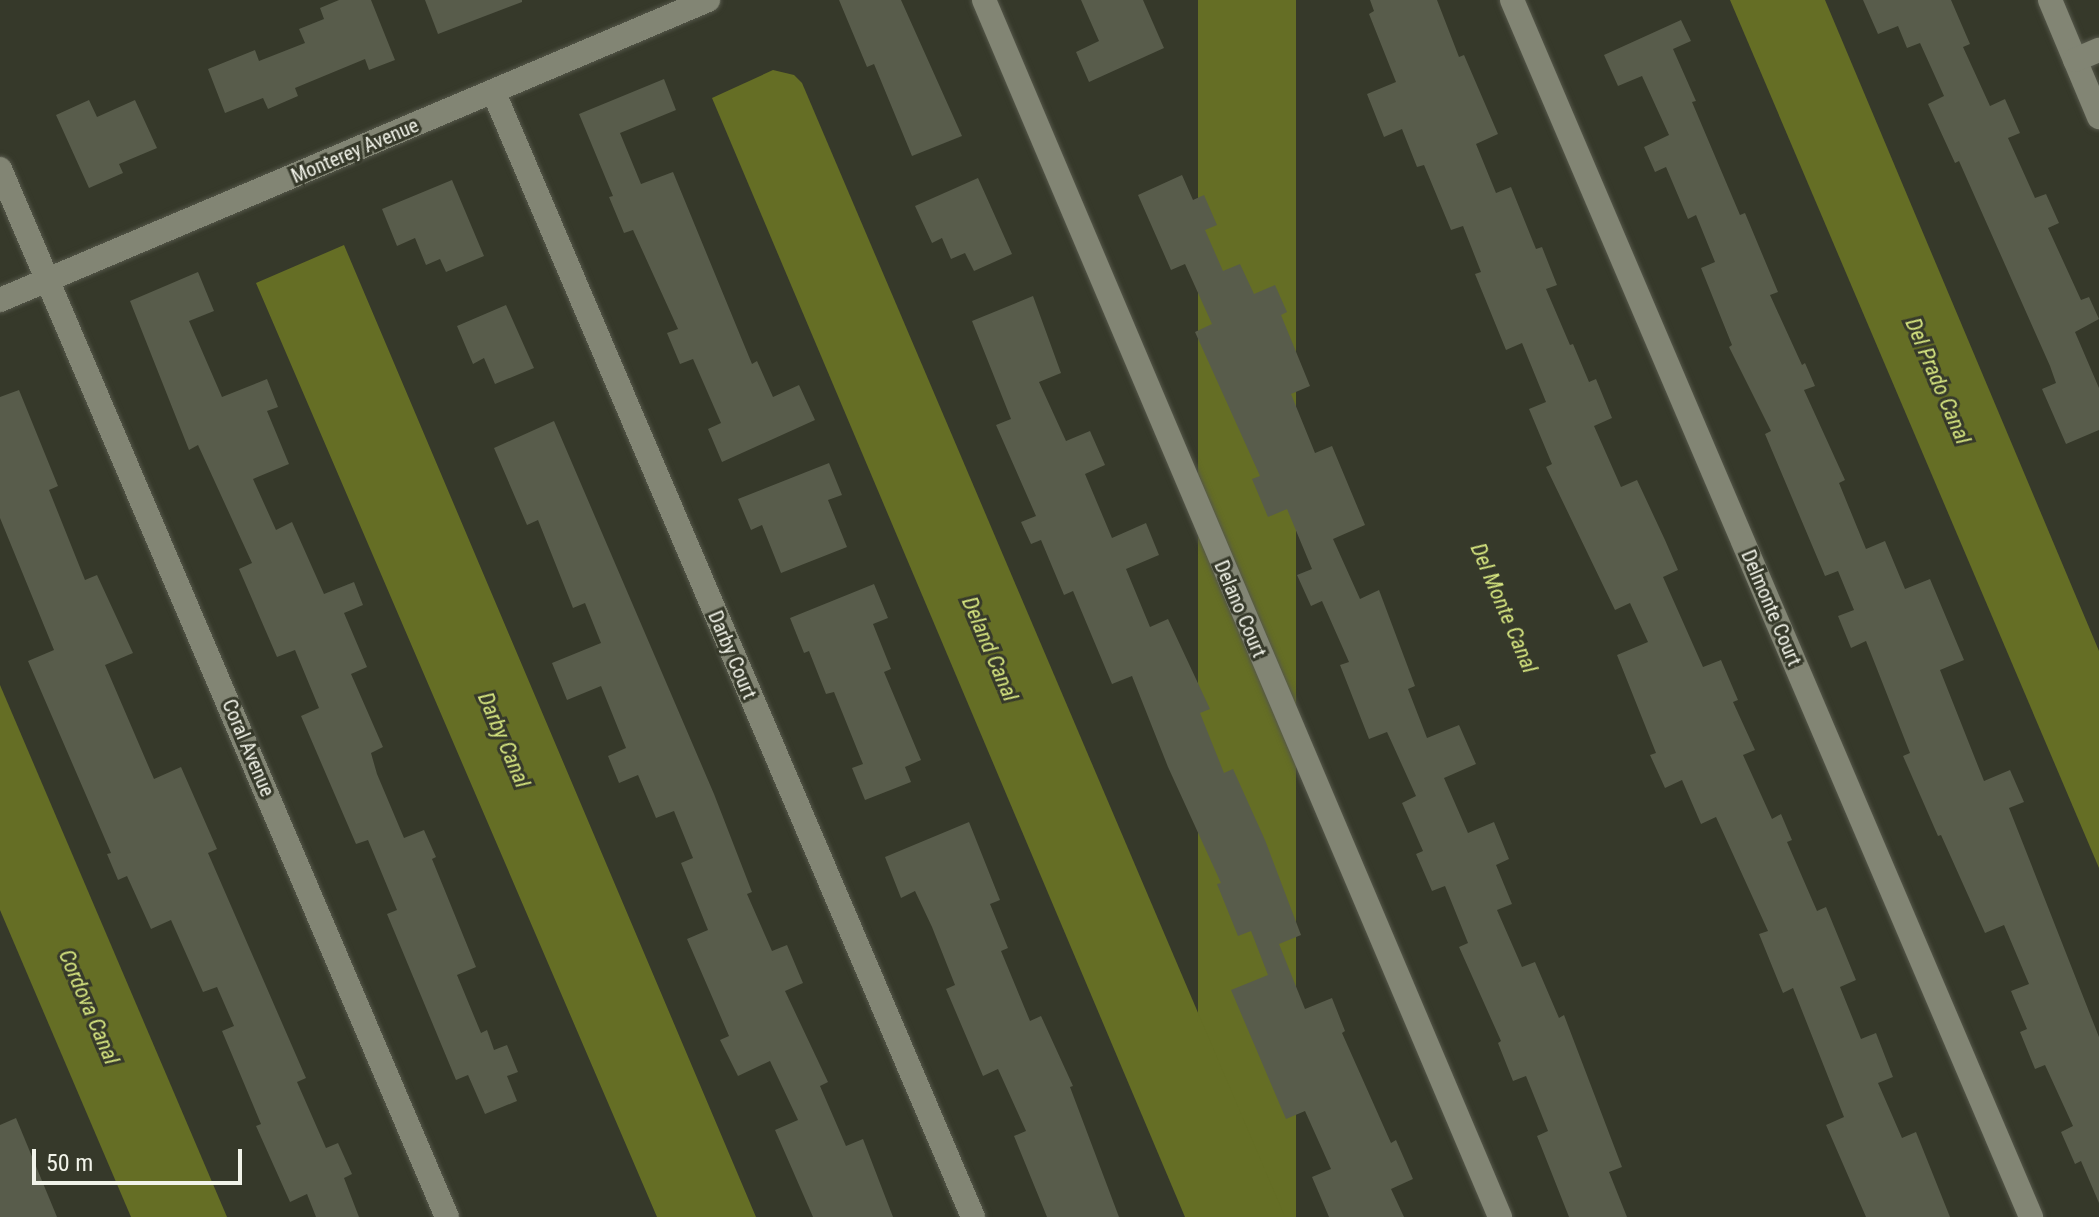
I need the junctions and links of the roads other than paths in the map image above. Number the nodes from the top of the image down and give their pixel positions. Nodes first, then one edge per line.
1 (708, 0) edge
2 (984, 0) edge
3 (1512, 0) edge
4 (2050, 0) edge
5 (2099, 50) edge
6 (2075, 60) junction
7 (494, 93) junction
8 (2099, 117) edge
9 (0, 169) edge
10 (47, 280) junction
11 (0, 300) edge
12 (447, 1217) edge
13 (973, 1217) edge
14 (1500, 1217) edge
15 (2031, 1217) edge

1 - 7 street, Monterey Avenue
2 - 14 street, Delano Court
3 - 15 street, Delmonte Court
4 - 6 street
5 - 6 street
6 - 8 street
7 - 10 street, Monterey Avenue
7 - 13 street, Darby Court
9 - 10 street, Coral Avenue
10 - 11 street, Monterey Avenue
10 - 12 street, Coral Avenue

